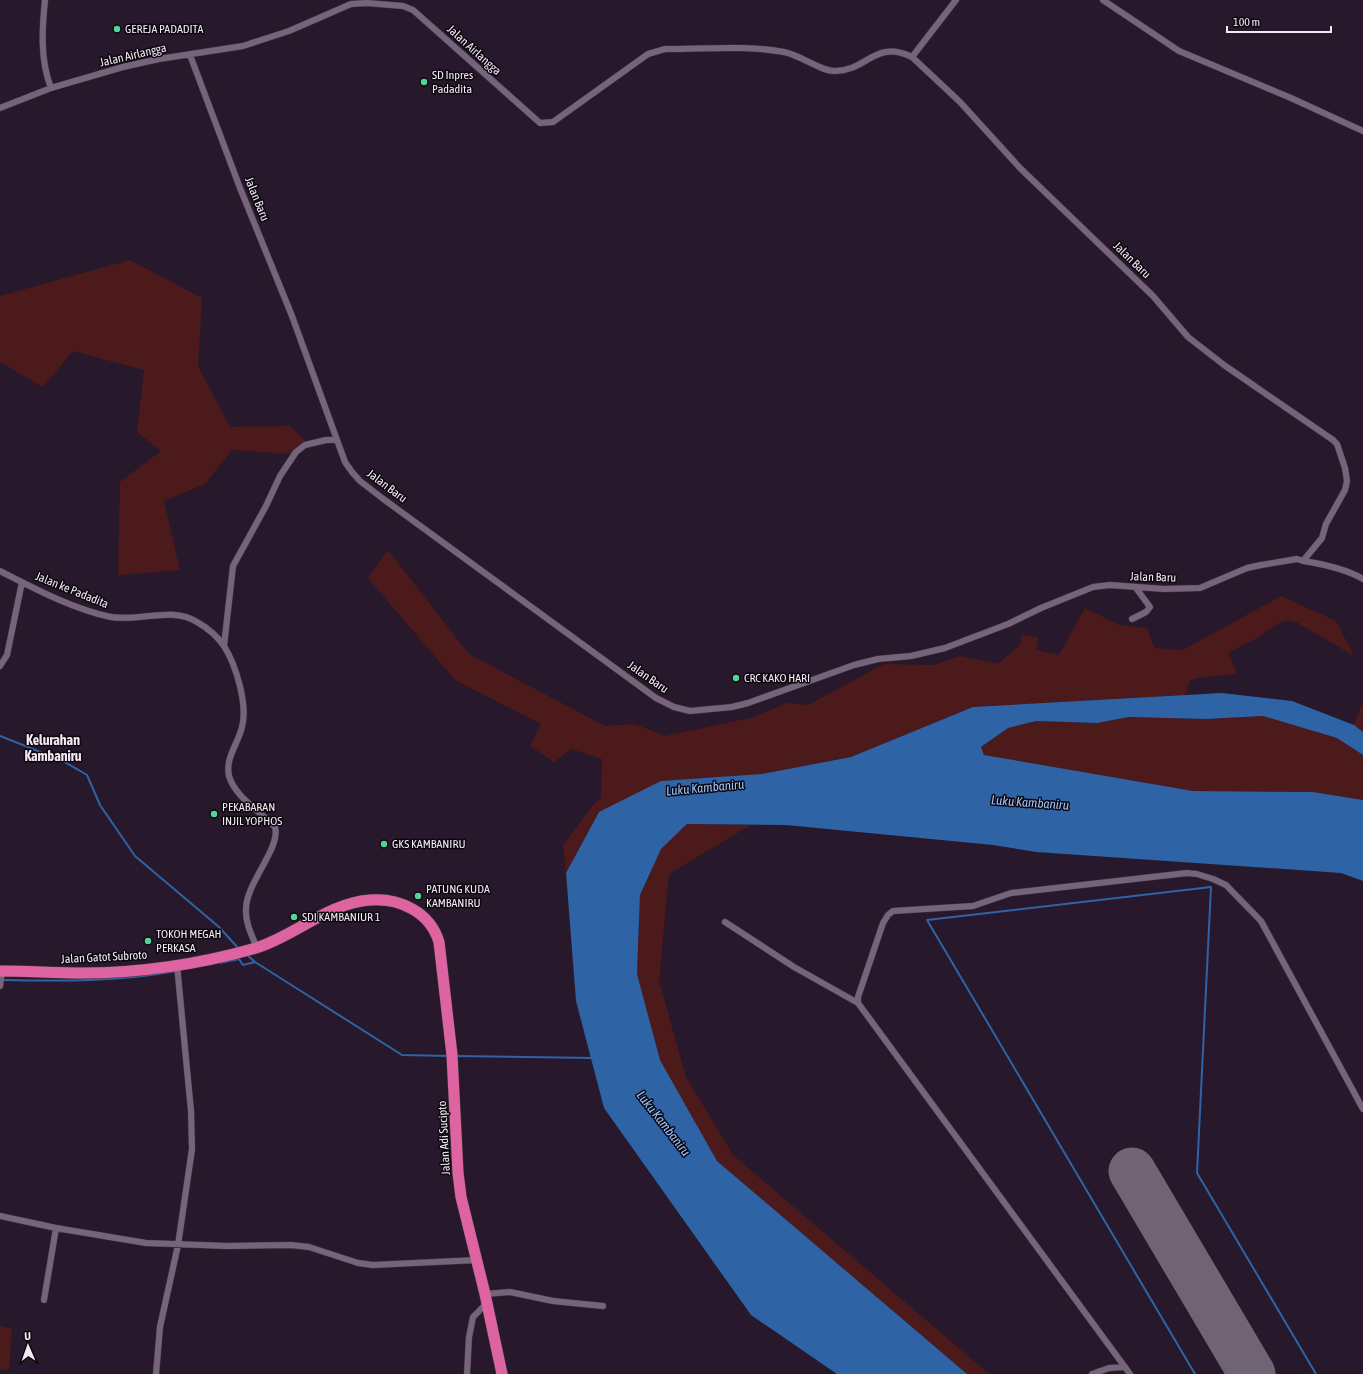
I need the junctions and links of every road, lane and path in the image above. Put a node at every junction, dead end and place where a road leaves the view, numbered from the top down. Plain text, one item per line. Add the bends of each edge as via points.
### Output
1 (44, 0) edge
2 (956, 0) edge
3 (1103, 0) edge
4 (190, 55) junction
5 (912, 57) junction
6 (51, 88) junction
7 (0, 108) edge
8 (1363, 131) edge
9 (337, 440) junction
10 (1303, 561) junction
11 (0, 571) edge
12 (1363, 579) edge
13 (22, 582) junction
14 (1136, 588) junction
15 (1132, 619) dead end
16 (224, 646) junction
17 (0, 666) edge
18 (412, 908) joint
19 (725, 922) dead end
20 (254, 948) junction
21 (177, 969) junction
22 (1, 973) edge
23 (0, 985) edge
24 (858, 1003) junction
25 (1363, 1109) edge
26 (0, 1216) edge
27 (56, 1228) junction
28 (178, 1244) junction
29 (477, 1260) junction
30 (486, 1299) junction
31 (44, 1300) dead end
32 (603, 1306) dead end
33 (1125, 1367) junction
34 (156, 1374) edge
35 (467, 1374) edge
36 (502, 1374) edge
37 (1092, 1374) edge
38 (1130, 1374) edge

1 - 6 street via 44,62
2 - 5 street
3 - 8 street via 1179,51
4 - 5 street, Jalan Airlangga via 243,46 289,31 351,4 403,6 426,20 536,121 545,123 553,122 648,54 665,49 774,50 799,56 836,71 885,51 900,51
4 - 6 street, Jalan Airlangga via 129,65
4 - 9 street, Jalan Baru via 292,316
5 - 10 street, Jalan Baru via 960,102 1020,168 1153,296 1188,337 1337,444 1345,468 1345,490 1326,524 1322,538
6 - 7 street, Jalan Airlangga
9 - 14 street, Jalan Baru via 352,472 382,498 656,698 690,711 732,707 854,665 946,648 1093,587 1110,585
9 - 16 street via 305,445 296,452 280,476 233,566
10 - 12 street via 1345,571
10 - 14 street, Jalan Baru via 1297,559 1261,564 1200,588
11 - 13 street, Jalan ke Padadita
13 - 16 street, Jalan ke Padadita via 94,613 111,617 125,619 177,615 190,618 211,630
13 - 17 street via 7,655
14 - 15 street via 1150,607
16 - 20 street, Jalan ke Padadita via 240,688 244,711 242,727 229,759 230,777 236,790 275,827 277,832 247,895 246,910
18 - 20 highway, Jalan Gatot Subroto via 386,901 355,902 330,912 292,933
18 - 29 highway, Jalan Adi Sucipto via 429,921 439,942 453,1066 458,1173 461,1197
19 - 24 street via 794,967
20 - 21 highway, Jalan Gatot Subroto
21 - 22 highway, Jalan Gatot Subroto via 91,973
21 - 28 street via 192,1134
22 - 23 street
24 - 25 street via 883,923 893,911 973,906 1011,893 1197,874 1213,878 1226,886 1261,921
24 - 33 street
26 - 27 street
27 - 28 street via 146,1243
27 - 31 street
28 - 29 street via 292,1245 373,1265
28 - 34 street via 161,1322
29 - 30 highway, Jalan Adi Sucipto
30 - 32 street via 510,1292 553,1301
30 - 35 street via 473,1318
30 - 36 highway, Jalan Adi Sucipto
33 - 37 street via 1108,1368
33 - 38 street

